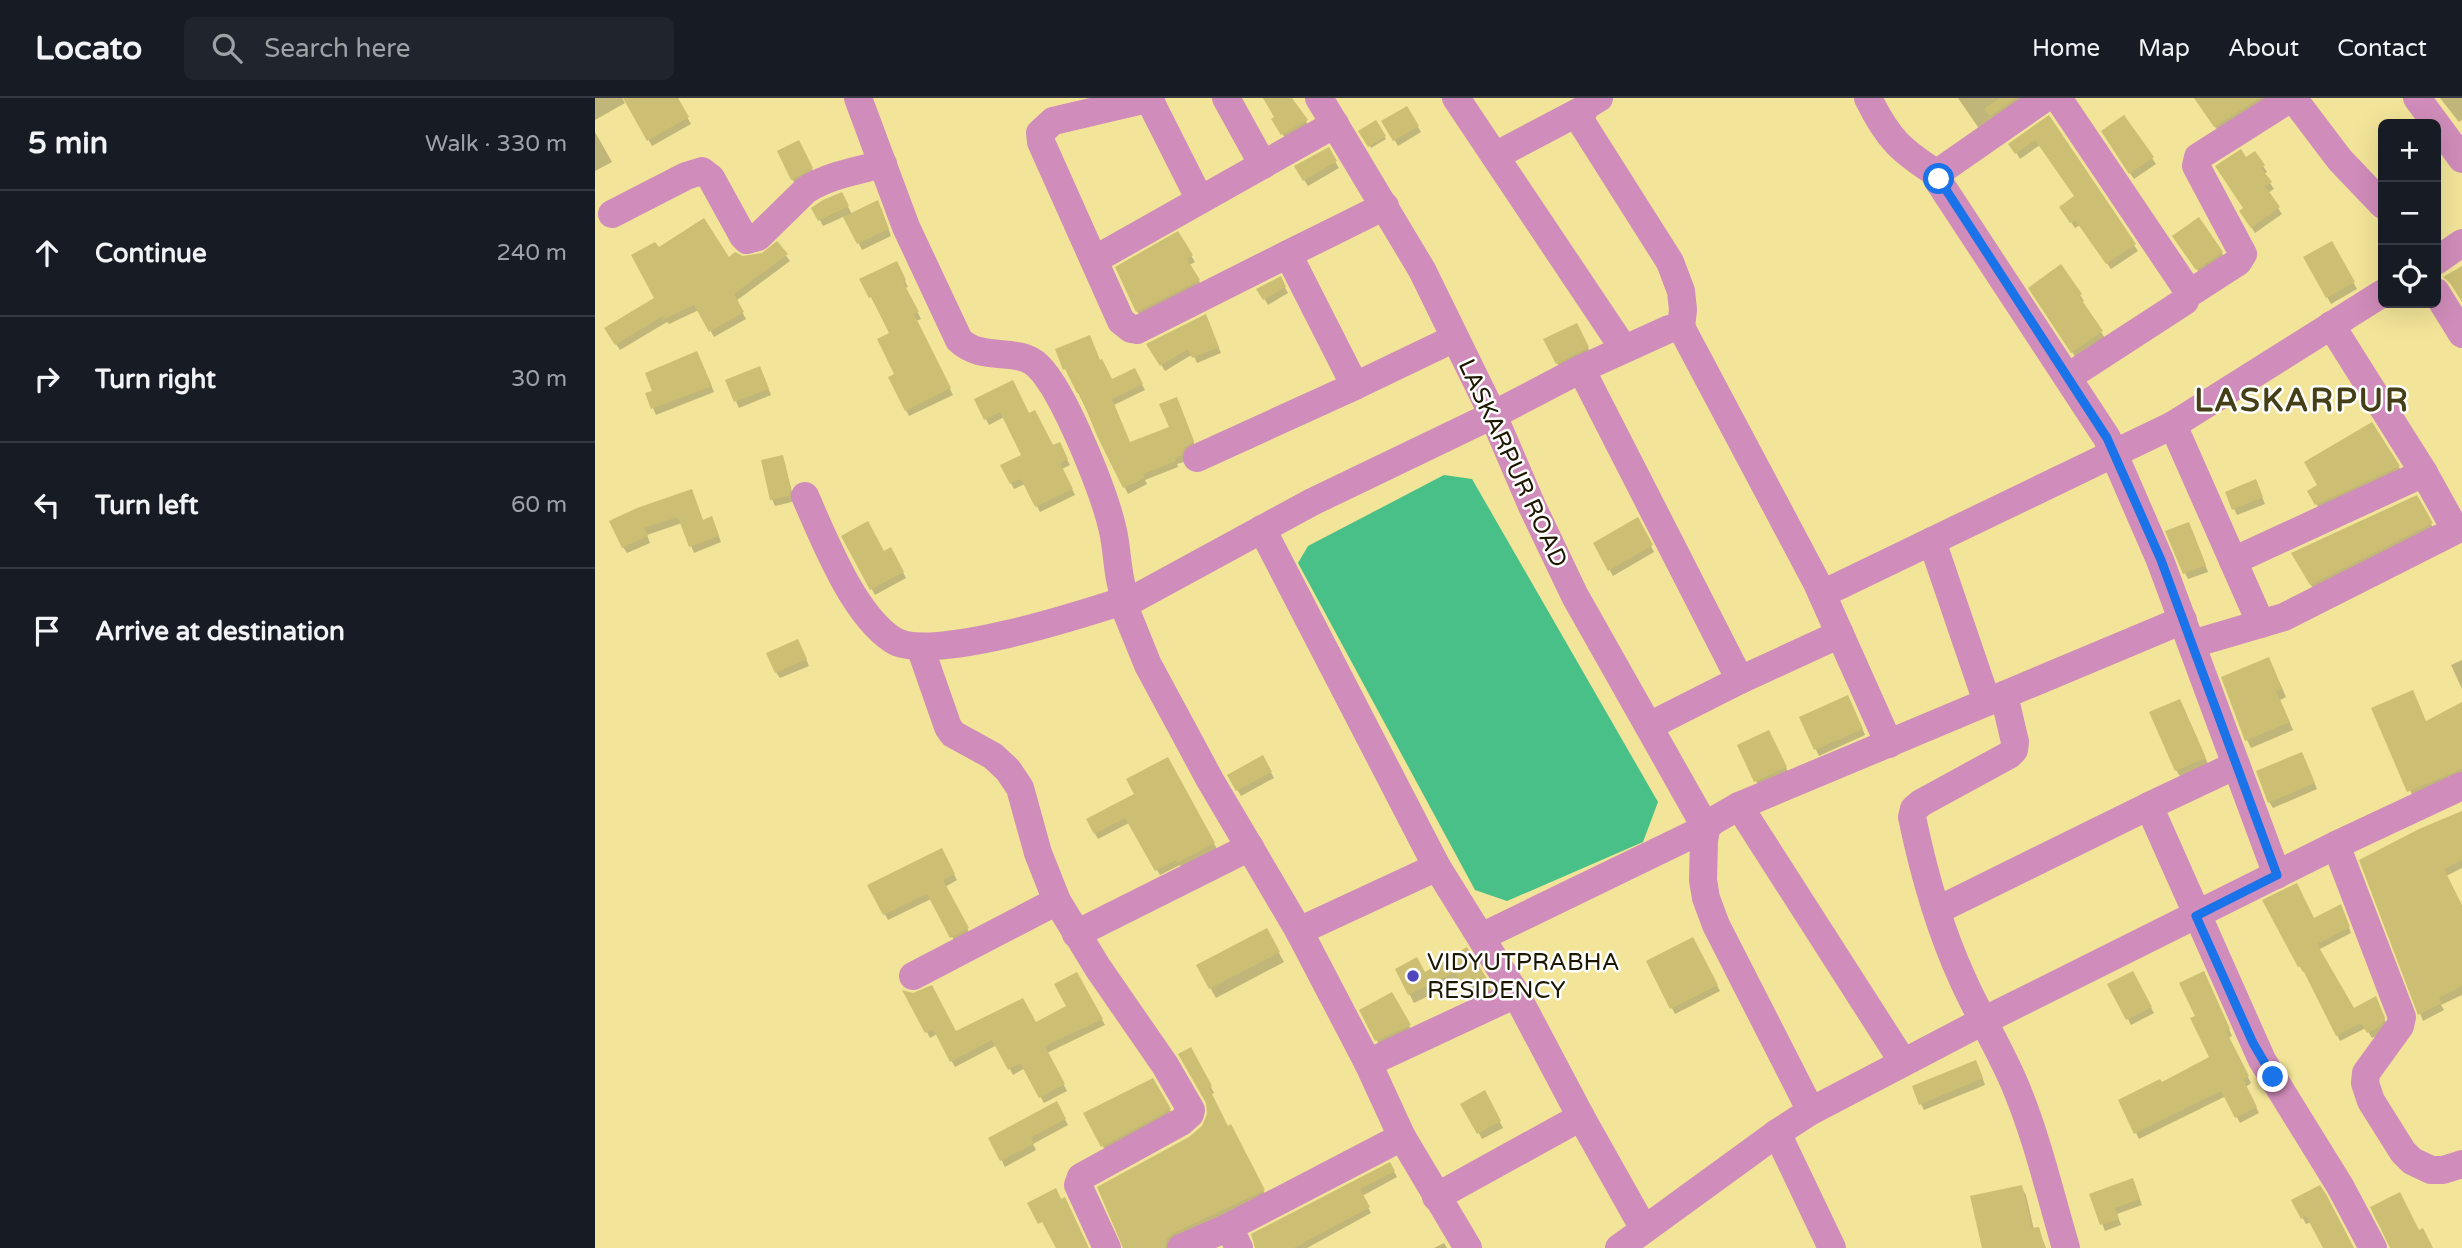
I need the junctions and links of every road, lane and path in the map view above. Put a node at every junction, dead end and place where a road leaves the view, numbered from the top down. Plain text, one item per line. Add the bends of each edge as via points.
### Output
1 (858, 98) edge
2 (1150, 98) edge
3 (1226, 98) edge
4 (1319, 98) edge
5 (1456, 98) edge
6 (1868, 98) edge
7 (2045, 98) edge
8 (2059, 98) edge
9 (2292, 98) edge
10 (2417, 98) edge
11 (1592, 103) edge
12 (1335, 124) junction
13 (1495, 156) junction
14 (2462, 159) edge
15 (883, 164) junction
16 (1263, 165) junction
17 (1939, 175) junction
18 (1200, 200) junction
19 (2378, 200) edge
20 (1385, 206) junction
21 (612, 214) dead end
22 (2462, 243) edge
23 (1288, 254) junction
24 (2441, 256) edge
25 (1094, 260) junction
26 (2187, 295) junction
27 (2378, 296) edge
28 (2441, 300) edge
29 (2331, 325) junction
30 (1681, 327) junction
31 (2462, 334) edge
32 (1455, 338) junction
33 (1624, 349) junction
34 (1581, 369) junction
35 (2068, 377) junction
36 (1355, 386) junction
37 (1493, 415) junction
38 (2173, 425) junction
39 (2114, 453) junction
40 (1197, 458) dead end
41 (2424, 473) junction
42 (805, 496) dead end
43 (2458, 528) edge
44 (1262, 529) junction
45 (1932, 541) junction
46 (2233, 561) junction
47 (1822, 594) junction
48 (1124, 600) junction
49 (2261, 624) junction
50 (2187, 632) junction
51 (1840, 634) junction
52 (920, 647) junction
53 (1740, 680) junction
54 (1996, 699) junction
55 (1649, 726) junction
56 (1889, 744) junction
57 (2236, 765) junction
58 (2462, 786) edge
59 (1739, 806) junction
60 (2149, 806) junction
61 (1706, 828) junction
62 (2336, 845) junction
63 (1250, 847) junction
64 (1437, 867) junction
65 (2277, 875) junction
66 (1057, 901) junction
67 (1938, 911) junction
68 (2196, 916) junction
69 (1299, 931) junction
70 (1076, 934) junction
71 (1481, 937) junction
72 (913, 976) dead end
73 (1516, 994) junction
74 (1983, 1021) junction
75 (1903, 1062) junction
76 (1368, 1063) junction
77 (1811, 1111) junction
78 (1581, 1117) junction
79 (1777, 1133) junction
80 (1402, 1137) junction
81 (2462, 1164) edge
82 (1436, 1197) junction
83 (1644, 1229) junction
84 (1234, 1237) edge
85 (1107, 1248) edge
86 (1181, 1248) edge
87 (1468, 1248) edge
88 (1619, 1248) edge
89 (1832, 1248) edge
90 (2066, 1248) edge
91 (2373, 1248) edge

1 - 15 street
2 - 18 street
2 - 25 street via 1053,121 1040,133
3 - 16 street
4 - 12 street, LASKARPUR ROAD
5 - 13 street
6 - 17 street via 1890,138
7 - 17 street
8 - 26 street via 2187,287
9 - 19 street
9 - 26 street via 2197,157 2196,166 2243,254 2238,262
10 - 14 street
11 - 13 street
11 - 30 street via 1581,115 1582,123 1670,262 1681,291
12 - 16 street
12 - 20 street, LASKARPUR ROAD
13 - 33 street
15 - 21 street via 813,185 753,239 743,236 711,178 702,171
15 - 48 street via 906,227 959,340 975,351 1035,362 1056,389 1108,513
16 - 18 street
17 - 35 street via 1939,182
18 - 25 street
20 - 23 street
20 - 32 street, LASKARPUR ROAD
22 - 24 street
23 - 25 street via 1137,330 1121,321
23 - 36 street
26 - 35 street via 2185,301
27 - 29 street
28 - 31 street
29 - 38 street
29 - 41 street
30 - 33 street
30 - 47 street
32 - 36 street
32 - 37 street, LASKARPUR ROAD
33 - 34 street
34 - 37 street
34 - 53 street
35 - 39 street
36 - 40 street
37 - 44 street
37 - 55 street, LASKARPUR ROAD via 1575,596
38 - 39 street
38 - 46 street
39 - 45 street
39 - 50 street
41 - 43 street
41 - 46 street
42 - 52 street via 866,616 893,641
43 - 49 street via 2284,617
44 - 48 street via 1132,600
44 - 64 street
45 - 47 street
45 - 54 street
46 - 49 street
47 - 51 street
48 - 52 street via 1009,635
48 - 63 street via 1149,665
49 - 50 street
50 - 54 street
50 - 57 street
51 - 53 street
51 - 56 street
52 - 66 street via 948,727 993,756 1020,788
53 - 55 street
54 - 56 street
54 - 67 street via 2015,742 2014,750 1914,809 1915,830
55 - 61 street, LASKARPUR ROAD
56 - 59 street
57 - 60 street
57 - 65 street
58 - 62 street
59 - 61 street
59 - 75 street
60 - 67 street
60 - 68 street
61 - 71 street
61 - 77 street via 1703,880 1713,916
62 - 65 street
62 - 81 street via 2402,1017 2366,1073 2367,1091 2412,1161 2431,1170
63 - 69 street
63 - 70 street
64 - 69 street
64 - 71 street
65 - 68 street
66 - 70 street
66 - 72 street
67 - 74 street
68 - 74 street
68 - 91 street via 2262,1060
69 - 76 street
70 - 85 street via 1191,1110 1181,1122 1081,1177 1078,1185
71 - 73 street
73 - 76 street
73 - 78 street
74 - 75 street
74 - 90 street via 2021,1100
75 - 77 street
76 - 80 street
77 - 79 street
78 - 82 street
78 - 83 street
79 - 83 street
79 - 89 street
80 - 82 street
80 - 84 street
82 - 87 street
83 - 88 street
84 - 86 street

